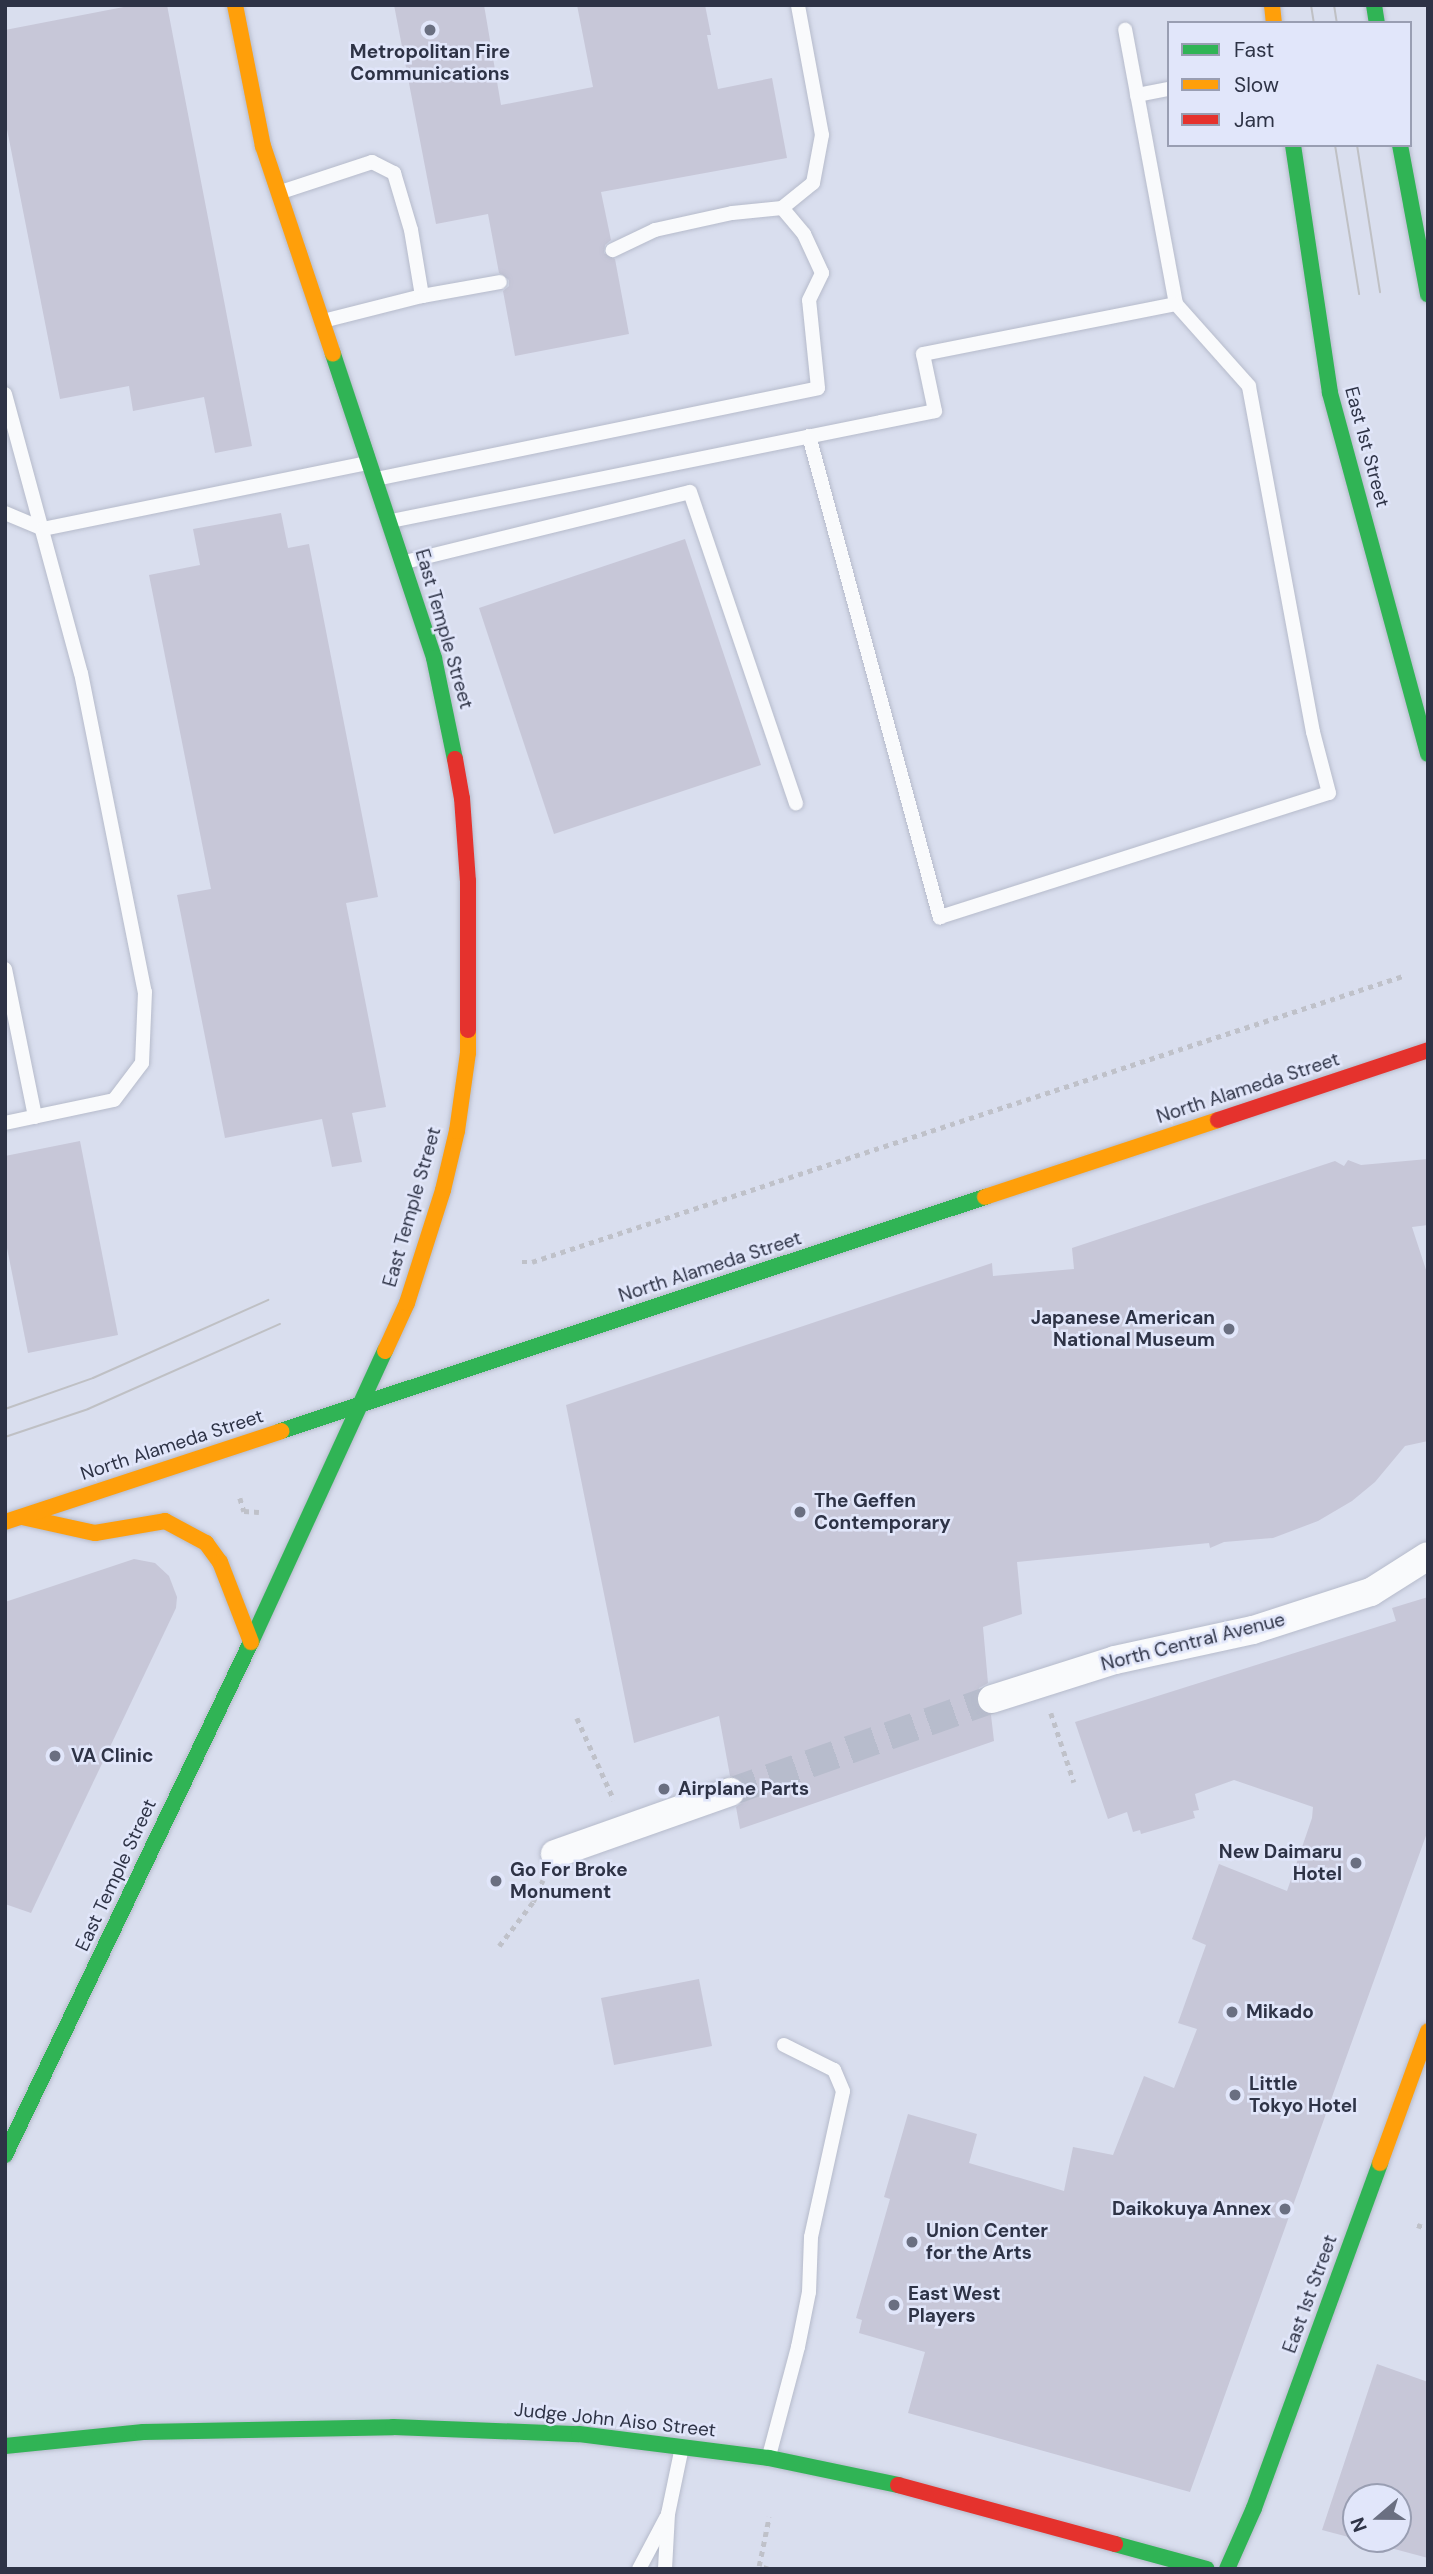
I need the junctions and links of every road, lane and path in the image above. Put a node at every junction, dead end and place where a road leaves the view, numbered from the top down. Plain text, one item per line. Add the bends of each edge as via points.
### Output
1 (235, 5) edge
2 (799, 5) edge
3 (1125, 30) dead end
4 (1167, 89) edge
5 (1137, 95) junction
6 (1293, 147) edge
7 (1400, 147) edge
8 (278, 193) junction
9 (782, 208) junction
10 (613, 250) dead end
11 (500, 282) dead end
12 (1428, 294) edge
13 (422, 296) junction
14 (1176, 304) junction
15 (321, 321) junction
16 (5, 394) edge
17 (810, 436) junction
18 (369, 463) junction
19 (375, 480) junction
20 (5, 513) edge
21 (390, 521) junction
22 (43, 529) junction
23 (403, 563) junction
24 (1428, 754) edge
25 (796, 803) dead end
26 (5, 969) edge
27 (1403, 976) dead end
28 (1428, 1050) edge
29 (35, 1117) junction
30 (5, 1123) edge
31 (522, 1262) dead end
32 (360, 1406) junction
33 (240, 1498) dead end
34 (258, 1512) dead end
35 (12, 1519) edge
36 (1428, 1556) edge
37 (251, 1642) junction
38 (1041, 1682) junction
39 (992, 1699) tunnel mouth
40 (577, 1718) dead end
41 (1074, 1782) dead end
42 (730, 1792) tunnel mouth
43 (627, 1829) junction
44 (555, 1854) joint
45 (499, 1946) dead end
46 (1428, 2031) edge
47 (784, 2045) dead end
48 (5, 2155) edge
49 (1417, 2225) dead end
50 (1426, 2228) dead end
51 (682, 2445) junction
52 (5, 2446) edge
53 (769, 2458) junction
54 (668, 2514) junction
55 (769, 2517) dead end
56 (639, 2569) edge
57 (665, 2569) edge
58 (768, 2569) edge
59 (1207, 2569) edge
60 (1227, 2569) edge

1 - 8 main road, East Temple Street via 263,146
2 - 9 lane via 822,135 813,183
3 - 5 lane
4 - 5 lane
5 - 14 lane
6 - 24 main road, East 1st Street via 1330,393
7 - 12 main road
8 - 13 lane via 372,162 394,173 411,230
8 - 15 main road, East Temple Street
9 - 10 lane via 655,230
9 - 19 lane via 804,234 822,273 809,300 818,388
11 - 13 lane
13 - 15 lane
14 - 17 lane via 923,354 935,411
14 - 17 lane via 1249,386 1313,732 1329,793 940,918
15 - 18 main road, East Temple Street
16 - 22 lane
17 - 21 lane
18 - 19 main road, East Temple Street
18 - 22 lane
19 - 21 main road, East Temple Street
20 - 22 lane
21 - 23 main road, East Temple Street
22 - 29 lane via 81,673 145,992 142,1063 114,1100
23 - 25 lane via 690,492
23 - 32 main road, East Temple Street via 434,658 462,798 470,936 467,1053 457,1131 443,1190 407,1303
26 - 29 lane
27 - 31 path
28 - 32 main road, North Alameda Street
29 - 30 lane
32 - 35 main road, North Alameda Street
32 - 37 main road, East Temple Street
33 - 34 path via 244,1511
35 - 37 main road via 95,1533 165,1521 206,1543 220,1562
36 - 38 street, North Central Avenue via 1371,1592 1253,1630 1115,1660
37 - 48 main road, East Temple Street via 22,2107
38 - 39 street, North Central Avenue
38 - 41 path
40 - 43 path
42 - 43 street
43 - 44 street
44 - 45 path via 533,1902
46 - 60 main road, East 1st Street via 1254,2508
47 - 53 lane via 834,2070 844,2091 811,2237 809,2292 798,2347
49 - 50 path
51 - 52 main road, Judge John Aiso Street via 579,2434 393,2427 143,2432
51 - 53 main road, Judge John Aiso Street
51 - 54 lane
53 - 59 main road, Judge John Aiso Street via 888,2482
54 - 56 lane
54 - 57 lane
55 - 58 path via 759,2566

